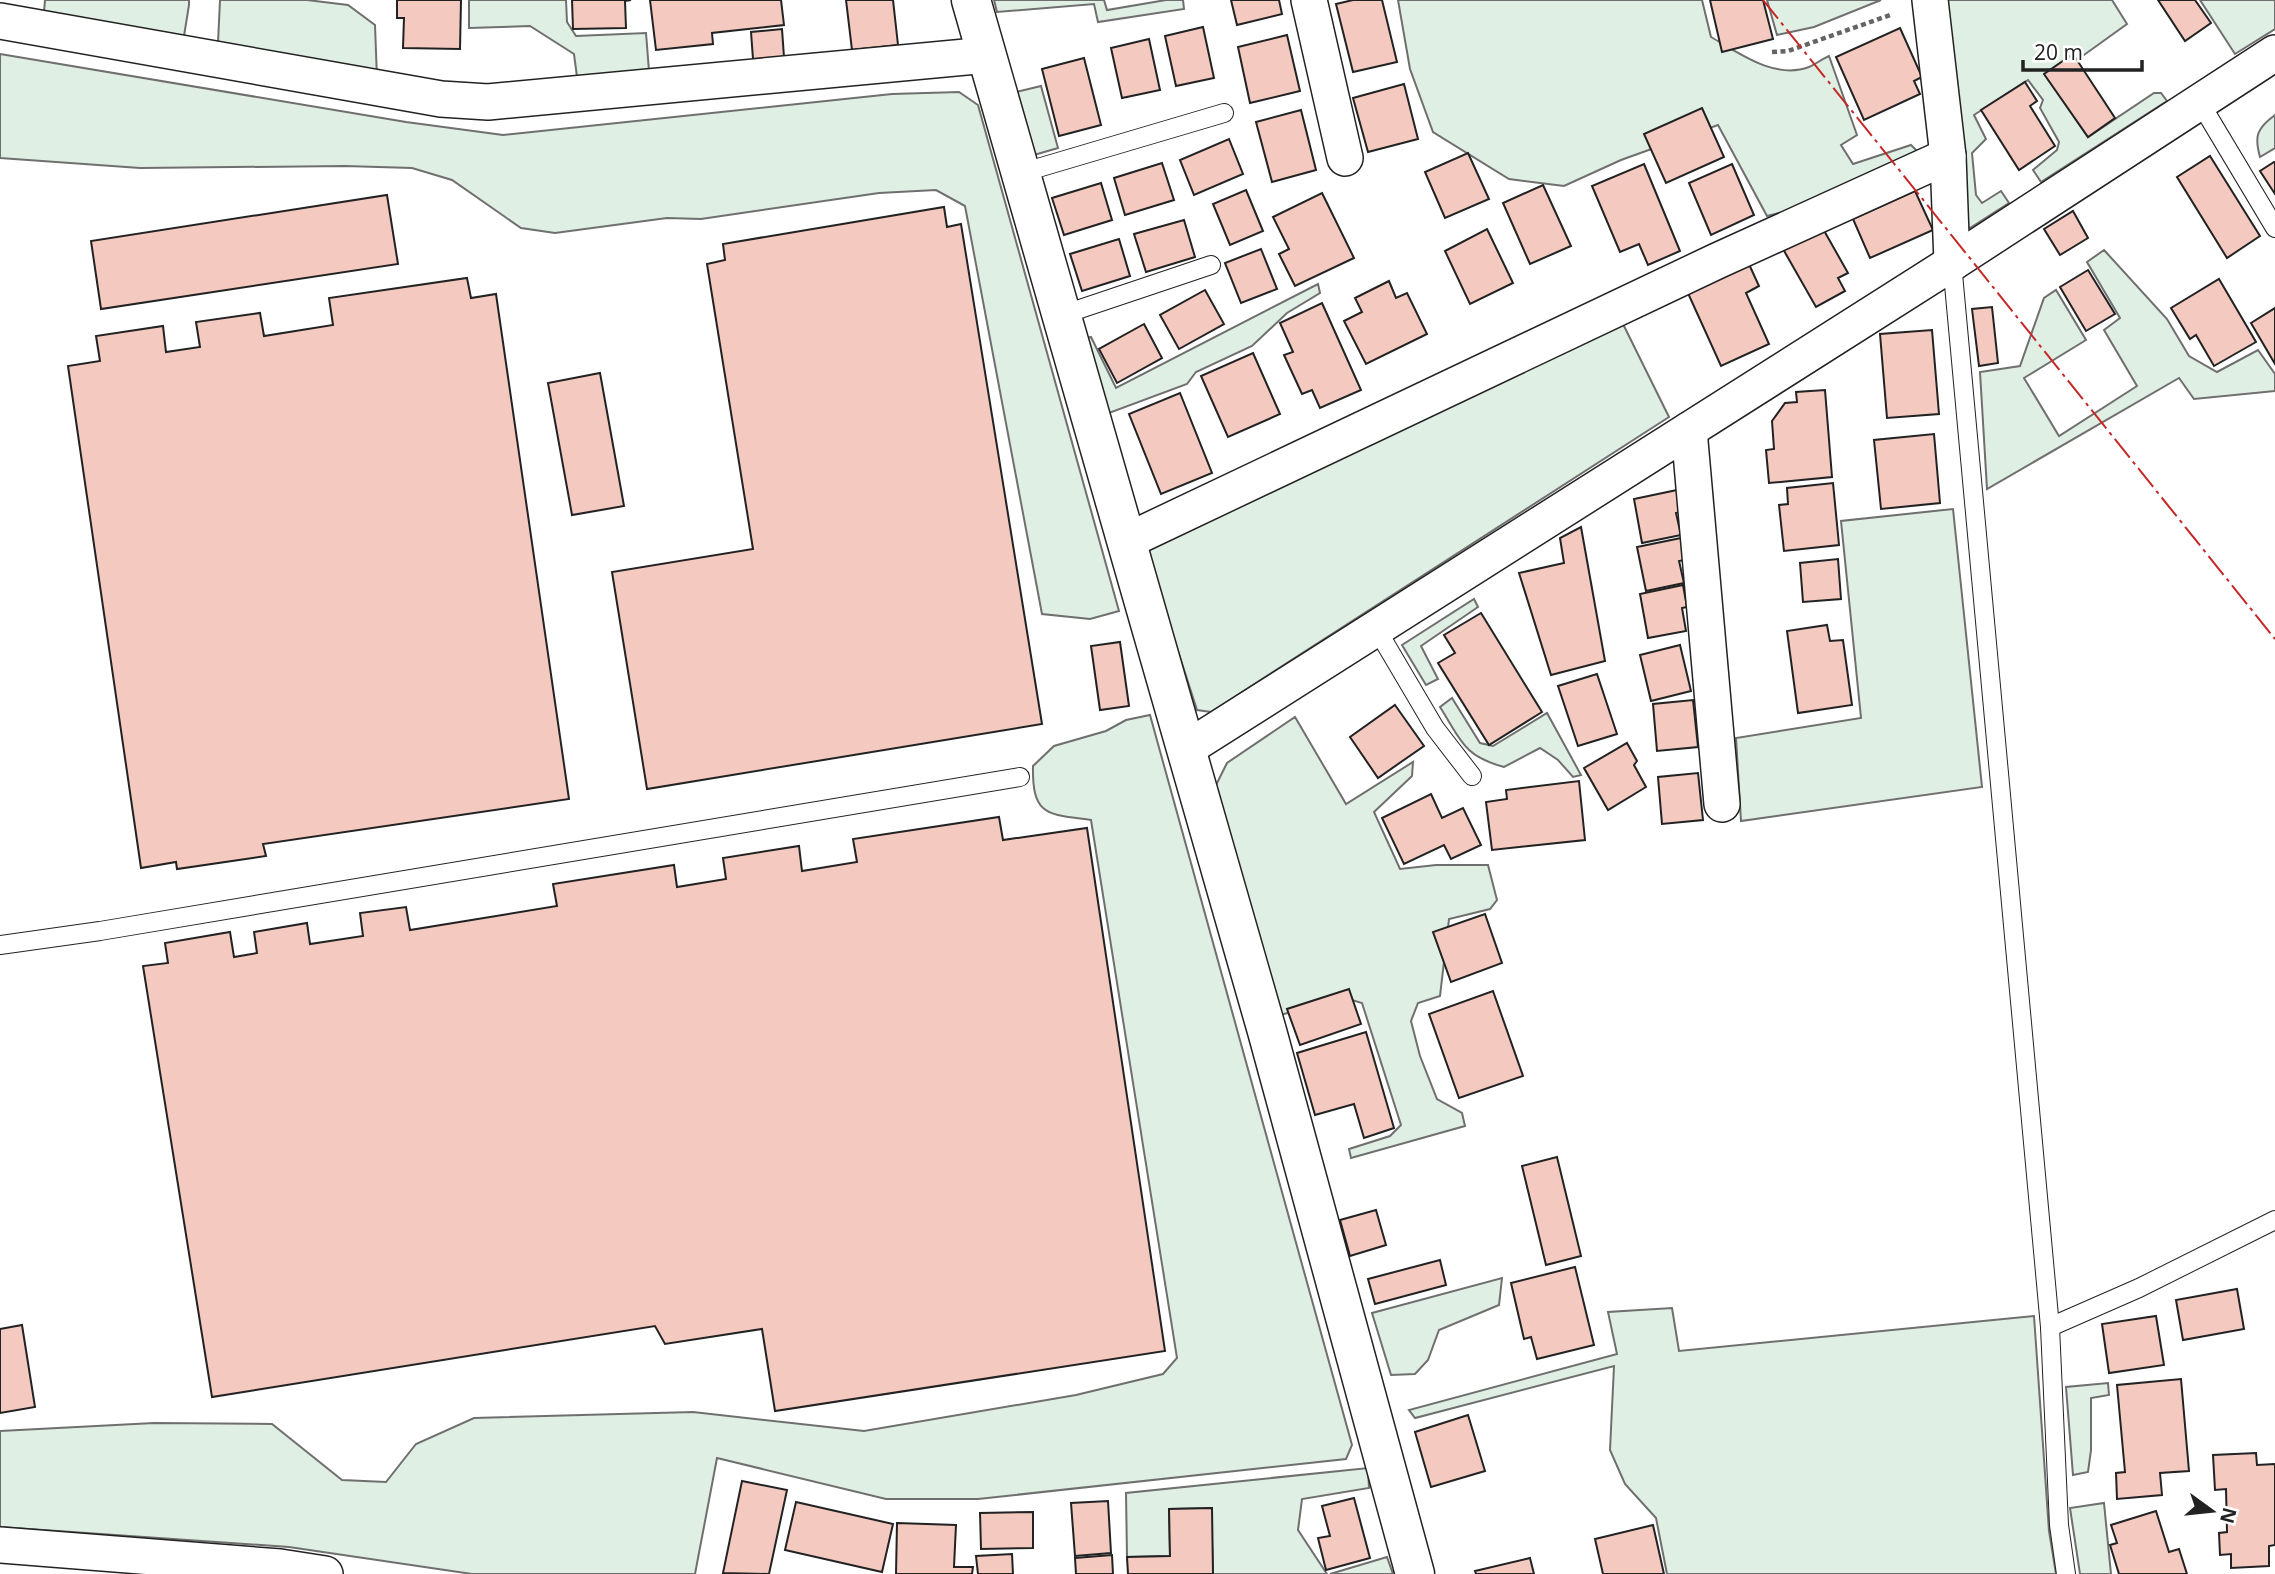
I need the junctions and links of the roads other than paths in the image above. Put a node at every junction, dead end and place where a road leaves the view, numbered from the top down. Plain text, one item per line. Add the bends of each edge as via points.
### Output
1 (971, 0) edge
2 (1308, 0) edge
3 (1930, 0) edge
4 (0, 20) edge
5 (2275, 53) edge
6 (987, 55) junction
7 (2199, 101) junction
8 (1224, 113) dead end
9 (1948, 156) junction
10 (1345, 158) dead end
11 (1021, 173) junction
12 (2275, 228) edge
13 (1952, 263) junction
14 (1211, 265) dead end
15 (1062, 315) junction
16 (1689, 430) junction
17 (1127, 541) junction
18 (1376, 628) junction
19 (1186, 749) junction
20 (1472, 776) dead end
21 (1020, 777) dead end
22 (1723, 804) dead end
23 (0, 945) edge
24 (2275, 1220) edge
25 (2050, 1327) junction
26 (0, 1545) edge
27 (325, 1574) edge
28 (1415, 1574) edge
29 (2066, 1574) edge

1 - 6 street
2 - 10 street
3 - 9 street
4 - 6 street via 441,99 488,102
5 - 7 street
6 - 11 street
7 - 12 lane
7 - 13 street
8 - 11 lane
9 - 13 street
9 - 17 street
11 - 15 street
13 - 16 street
13 - 25 lane
14 - 15 lane
15 - 17 street
16 - 18 street
16 - 22 street
17 - 19 street
18 - 19 street
18 - 20 lane via 1435,728
19 - 28 street
21 - 23 lane
24 - 25 lane
25 - 29 lane via 2059,1525
26 - 27 street

